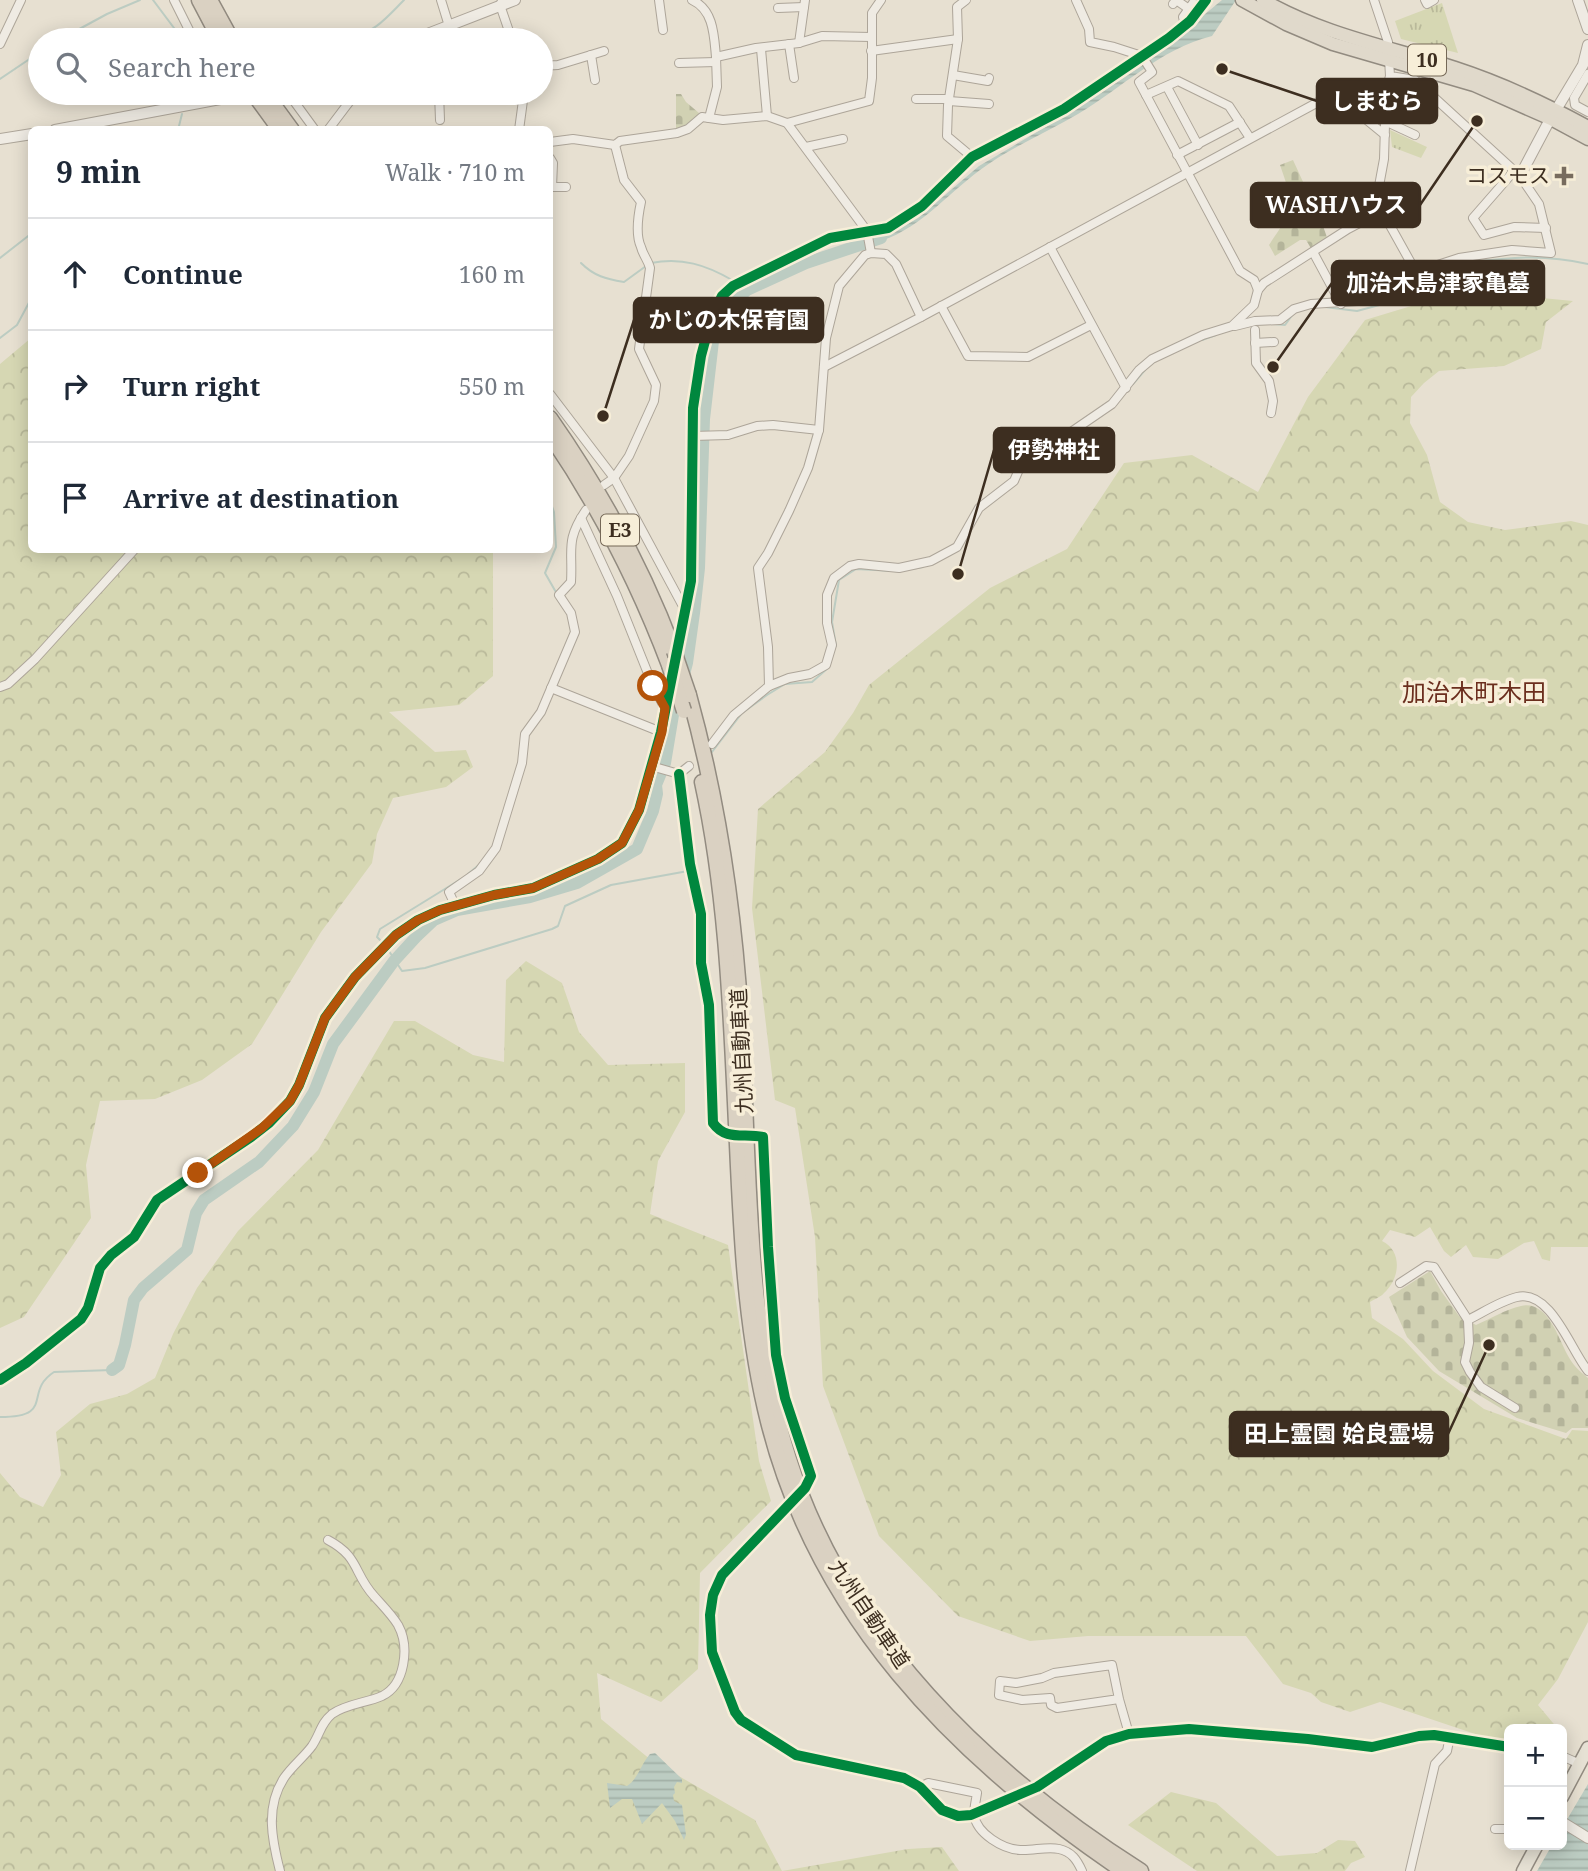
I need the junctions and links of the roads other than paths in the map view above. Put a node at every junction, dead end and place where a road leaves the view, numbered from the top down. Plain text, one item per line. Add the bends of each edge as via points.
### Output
1 (22, 0) edge
2 (174, 0) edge
3 (199, 0) edge
4 (210, 0) edge
5 (441, 0) edge
6 (515, 0) edge
7 (659, 0) edge
8 (692, 0) edge
9 (881, 0) edge
10 (966, 0) edge
11 (1076, 0) edge
12 (1206, 0) edge
13 (1264, 0) edge
14 (1425, 0) edge
15 (1434, 0) edge
16 (1578, 0) edge
17 (1243, 1) edge
18 (1175, 2) edge
19 (1377, 2) edge
20 (501, 3) edge
21 (804, 4) edge
22 (778, 8) dead end
23 (1185, 25) junction
24 (449, 26) junction
25 (188, 28) edge
26 (214, 28) edge
27 (225, 28) edge
28 (444, 28) edge
29 (508, 28) edge
30 (1588, 29) edge
31 (663, 30) dead end
32 (871, 37) junction
33 (957, 39) junction
34 (799, 43) junction
35 (0, 44) edge
36 (789, 44) junction
37 (1588, 45) edge
38 (761, 49) junction
39 (604, 51) dead end
40 (871, 51) junction
41 (591, 55) junction
42 (1389, 55) junction
43 (1142, 56) junction
44 (716, 60) junction
45 (679, 64) dead end
46 (553, 65) edge
47 (1588, 74) edge
48 (953, 75) junction
49 (1390, 76) junction
50 (794, 78) dead end
51 (989, 78) dead end
52 (595, 80) dead end
53 (1167, 87) junction
54 (1146, 95) junction
55 (916, 99) dead end
56 (949, 102) junction
57 (930, 104) dead end
58 (989, 104) dead end
59 (189, 105) edge
60 (262, 105) edge
61 (274, 105) edge
62 (297, 105) edge
63 (348, 105) edge
64 (439, 105) edge
65 (522, 105) edge
66 (1588, 112) edge
67 (1553, 115) junction
68 (767, 116) junction
69 (709, 118) junction
70 (440, 120) dead end
71 (1240, 122) junction
72 (1387, 122) junction
73 (787, 123) junction
74 (78, 126) edge
75 (277, 126) edge
76 (289, 126) edge
77 (312, 126) edge
78 (331, 126) edge
79 (520, 126) edge
80 (1588, 127) edge
81 (28, 135) edge
82 (1385, 135) junction
83 (1415, 135) dead end
84 (1251, 138) junction
85 (0, 139) edge
86 (842, 139) dead end
87 (1588, 139) edge
88 (553, 141) edge
89 (615, 145) junction
90 (1198, 145) junction
91 (806, 147) junction
92 (1177, 155) junction
93 (972, 157) junction
94 (1187, 174) junction
95 (1517, 174) junction
96 (553, 187) edge
97 (566, 187) dead end
98 (1382, 211) junction
99 (1546, 228) junction
100 (867, 233) junction
101 (1050, 247) junction
102 (871, 250) junction
103 (1313, 252) junction
104 (1416, 272) junction
105 (1258, 290) junction
106 (1341, 304) junction
107 (941, 306) junction
108 (921, 317) junction
109 (1255, 324) junction
110 (1091, 325) junction
111 (1232, 326) junction
112 (1274, 342) dead end
113 (1255, 343) junction
114 (824, 367) junction
115 (1126, 388) junction
116 (553, 398) edge
117 (1272, 414) dead end
118 (553, 422) edge
119 (819, 430) junction
120 (695, 436) junction
121 (553, 440) edge
122 (614, 478) junction
123 (604, 485) dead end
124 (131, 553) edge
125 (685, 610) junction
126 (768, 686) junction
127 (0, 687) edge
128 (551, 688) junction
129 (665, 708) junction
130 (662, 732) junction
131 (712, 744) dead end
132 (653, 766) junction
133 (689, 766) dead end
134 (674, 772) junction
135 (456, 907) junction
136 (755, 1135) dead end
137 (730, 1137) dead end
138 (1400, 1283) dead end
139 (1468, 1320) junction
140 (1588, 1371) edge
141 (0, 1380) edge
142 (1515, 1408) dead end
143 (805, 1488) dead end
144 (787, 1507) dead end
145 (328, 1540) dead end
146 (1119, 1699) junction
147 (1129, 1734) junction
148 (1450, 1736) junction
149 (1504, 1746) edge
150 (1588, 1748) edge
151 (1567, 1758) edge
152 (1580, 1764) junction
153 (920, 1787) junction
154 (1037, 1787) dead end
155 (1567, 1788) edge
156 (1014, 1798) dead end
157 (974, 1814) junction
158 (1567, 1825) edge
159 (1495, 1829) dead end
160 (1504, 1829) edge
161 (1588, 1838) edge
162 (1534, 1850) edge
163 (280, 1871) edge
164 (1082, 1871) edge
165 (1123, 1871) edge
166 (1142, 1871) edge
167 (1410, 1871) edge
168 (1523, 1871) edge

1 - 35 street
2 - 25 street
3 - 26 highway
4 - 27 highway
5 - 24 street
6 - 20 street
7 - 31 street
8 - 44 street via 704,9 714,28
9 - 32 street via 872,13
10 - 33 street via 957,7
11 - 43 street via 1090,42
12 - 23 street
13 - 42 highway, 10
14 - 15 street via 1427,4
16 - 30 street
17 - 42 highway, 10 via 1333,44
18 - 23 street via 1191,6 1183,17
19 - 42 street
20 - 24 street
20 - 29 street
21 - 22 street
21 - 34 street
23 - 43 street
24 - 28 street
32 - 34 street via 822,36
32 - 40 street
33 - 40 street
33 - 48 street
34 - 36 street
36 - 38 street
36 - 50 street
37 - 67 street via 1583,65
38 - 44 street
38 - 68 street
39 - 41 street
40 - 73 street via 869,102
41 - 46 street
41 - 52 street
42 - 49 street
42 - 67 highway, 10
43 - 54 street via 1152,72 1139,82
43 - 93 street via 1064,108
44 - 45 street
44 - 69 street via 717,87
47 - 66 street via 1574,98 1575,105
48 - 51 street
48 - 56 street
49 - 72 street
49 - 95 street via 1415,80
53 - 54 street
53 - 71 street via 1178,81 1229,106
53 - 90 street
54 - 92 street
55 - 56 street
56 - 57 street
56 - 58 street
56 - 93 street via 947,136
59 - 74 street
60 - 75 highway
61 - 76 highway
62 - 77 street
63 - 78 street
64 - 70 street
65 - 79 street
67 - 80 highway, 10
67 - 87 highway, 10
67 - 95 street
68 - 69 street
68 - 73 street
69 - 89 street via 702,117 677,133
71 - 84 street
71 - 90 street
72 - 82 street
72 - 83 street
73 - 91 street
81 - 85 street
82 - 84 street via 1340,99 1322,100
82 - 98 street via 1379,186
84 - 94 street
86 - 91 street
88 - 89 street
89 - 122 street via 624,180 641,202 637,222 640,247 650,268 639,349 656,386 654,401 629,456
90 - 92 street
91 - 100 street
92 - 94 street
93 - 100 street via 922,206 888,228
94 - 101 street
94 - 105 street via 1240,271 1254,280
95 - 99 street via 1539,204
95 - 99 street via 1473,218 1484,235 1514,226
96 - 97 street
98 - 103 street
98 - 104 street
99 - 104 street via 1550,253 1512,250 1459,258
100 - 102 street
100 - 120 street via 838,236 808,247 739,282 722,296 701,356
101 - 107 street
101 - 110 street
102 - 108 street via 886,254 896,264
102 - 114 street via 839,286
103 - 105 street
103 - 106 street
104 - 106 street via 1373,300
105 - 111 street via 1254,305
106 - 109 street via 1311,304 1280,320
107 - 108 street
107 - 110 street via 968,356 1028,357
108 - 114 street
109 - 111 street
109 - 113 street
110 - 115 street
111 - 115 street via 1152,359
112 - 113 street
113 - 117 street via 1256,363 1269,381
114 - 119 street
115 - 126 street via 1112,404 1020,467 1014,481 979,508 957,547 931,561 899,568 850,566 834,578 827,595 832,645 826,665
116 - 122 street
118 - 166 highway, 九州自動車道 / E3, bridge via 611,513 641,571 689,695 713,791 732,915 764,1352 781,1432 808,1512 868,1620 937,1705 1014,1776
119 - 120 street via 773,425 728,435
119 - 126 street via 789,511 758,568
120 - 125 street via 691,582
121 - 165 highway, 九州自動車道 / E3, bridge via 632,575 669,665 704,794 722,916 750,1320 765,1408 790,1492 817,1555 846,1605 910,1690 1007,1783
122 - 123 street
122 - 125 street
124 - 127 street via 30,665
125 - 129 street
126 - 131 street via 734,715
128 - 129 street via 575,632 571,613 558,595 572,582 569,555 584,514
128 - 130 street
128 - 135 street via 525,734 522,763 496,848 479,871 449,892
129 - 130 street
130 - 132 street
132 - 134 street
132 - 135 street via 622,843 533,888
133 - 134 street
134 - 137 street via 701,914 713,1124
135 - 141 street via 418,920 387,943 325,1018 290,1101 251,1137 157,1200 141,1228 100,1268 82,1319
136 - 143 street via 763,1137 776,1355 796,1435 811,1471
138 - 139 street via 1426,1266 1434,1267
139 - 140 street via 1517,1297 1535,1299 1559,1323
139 - 142 street via 1465,1362 1470,1372 1481,1387
144 - 153 street via 722,1575 713,1595 712,1652 735,1712 796,1755 904,1778
145 - 163 street via 351,1556 368,1589 398,1625 403,1637 402,1666 393,1689 325,1720 312,1747 285,1776 277,1790 271,1825
146 - 146 street via 1112,1665 1016,1683 1000,1681 999,1695 1005,1698 1050,1698 1057,1707
146 - 147 street
147 - 148 street via 1189,1729 1372,1747 1419,1736
147 - 154 street via 1106,1741
148 - 149 street
148 - 167 street via 1447,1751 1435,1764
150 - 152 main road
151 - 152 street
152 - 155 main road
153 - 157 street via 949,1813
153 - 157 street via 928,1783 977,1793
156 - 157 street
157 - 164 street via 979,1828 1003,1846 1067,1851
158 - 161 street
159 - 160 street
162 - 168 main road

